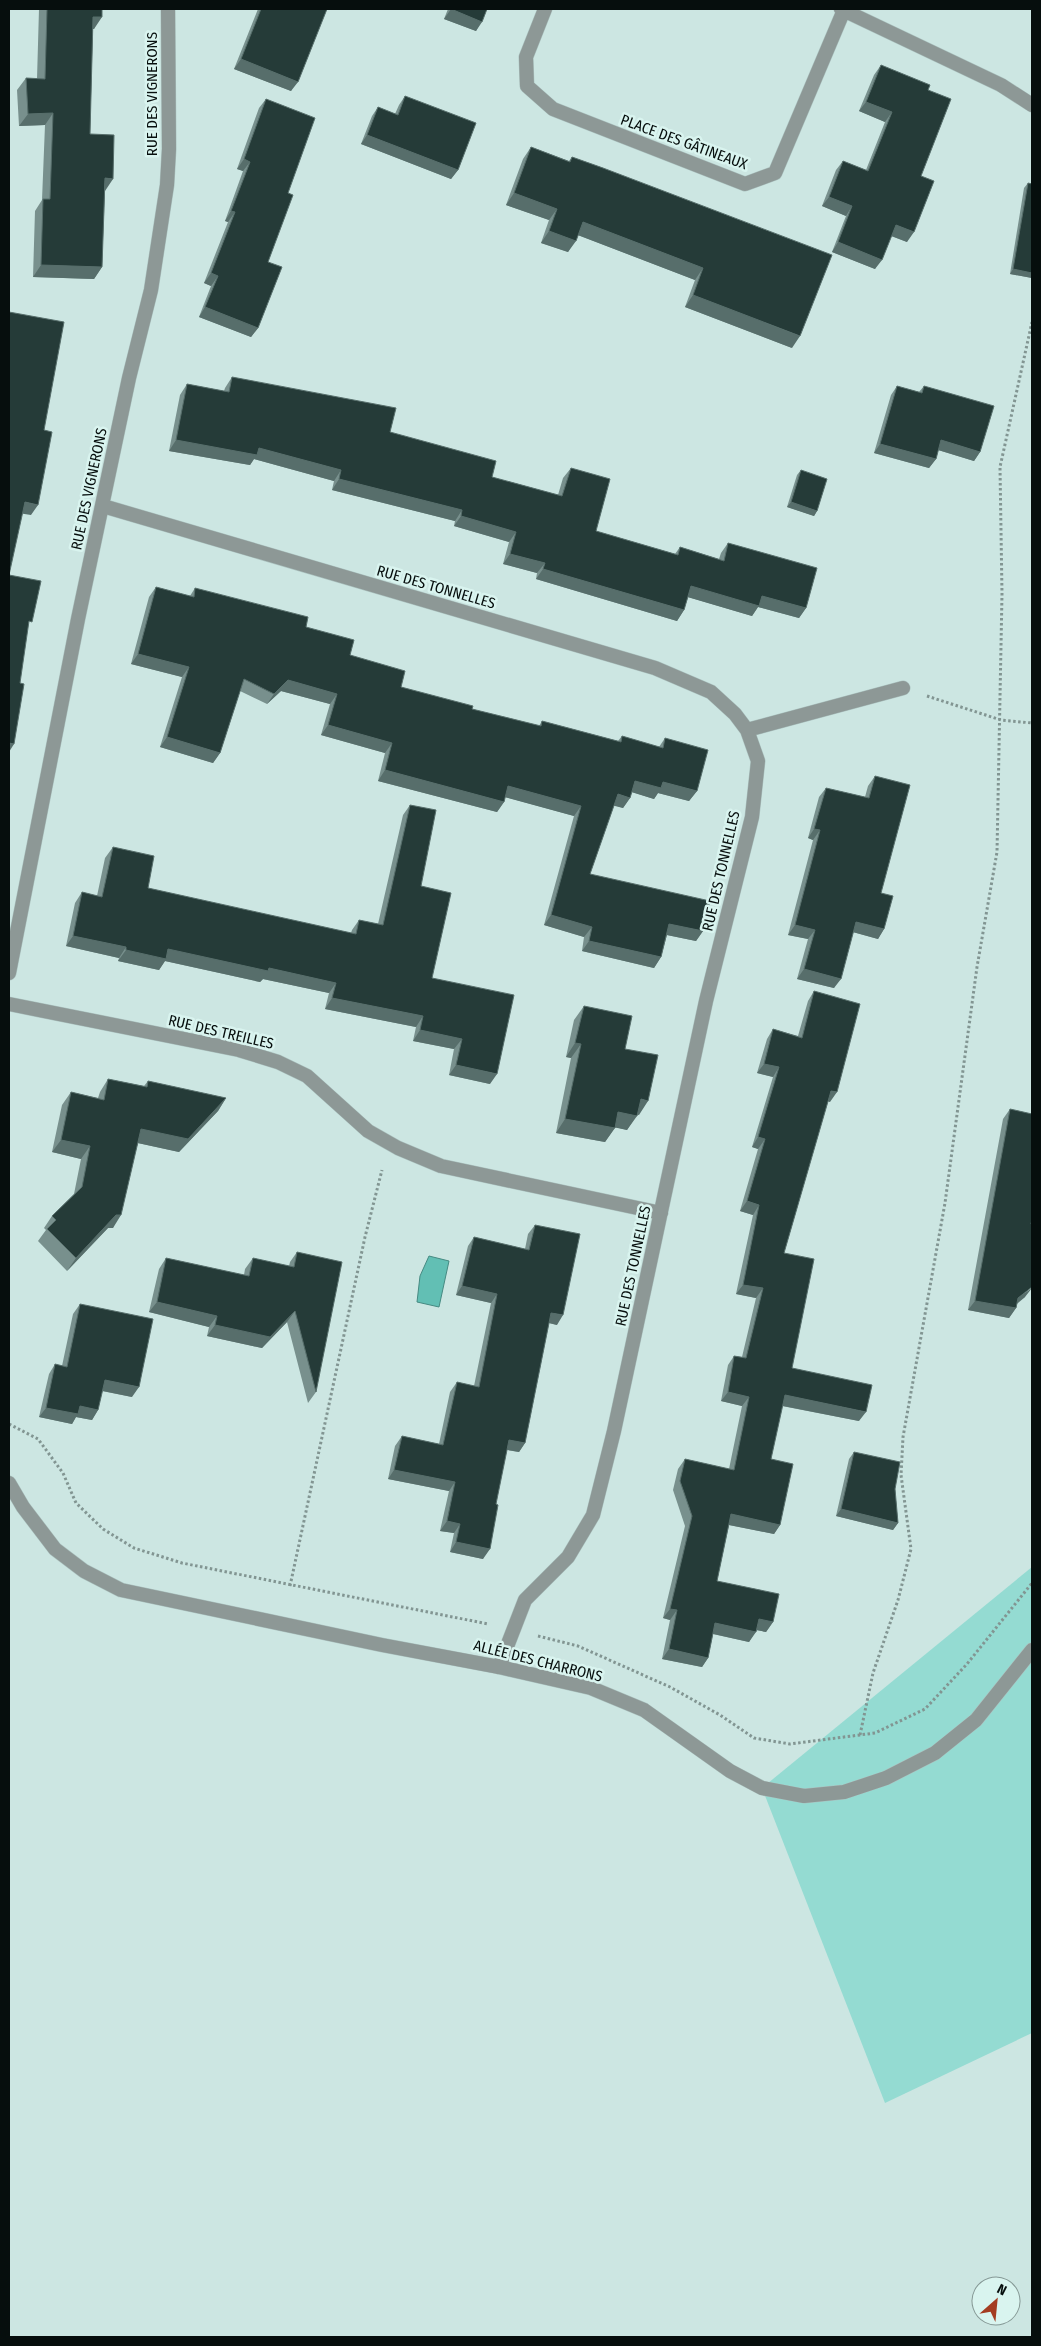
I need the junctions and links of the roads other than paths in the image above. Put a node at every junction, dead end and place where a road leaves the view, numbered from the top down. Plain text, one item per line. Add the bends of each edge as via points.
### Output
1 (168, 9) edge
2 (545, 9) edge
3 (842, 9) edge
4 (1032, 105) edge
5 (103, 506) junction
6 (903, 688) road end
7 (747, 730) junction
8 (9, 973) edge
9 (9, 1004) edge
10 (661, 1213) junction
11 (9, 1483) edge
12 (1032, 1650) edge
13 (499, 1667) junction

1 - 5 street, RUE DES VIGNERONS via 167,185 151,290
2 - 3 street, PLACE DES GÂTINEAUX via 526,57 527,86 553,109 745,184 775,173
3 - 4 street via 1001,85
5 - 7 street, RUE DES TONNELLES via 656,668 711,692
5 - 8 street, RUE DES VIGNERONS
6 - 7 street
7 - 10 street, RUE DES TONNELLES via 758,761 752,818 706,1001
9 - 10 street, RUE DES TREILLES via 239,1050 278,1062 308,1076 368,1131 441,1166
10 - 13 street, RUE DES TONNELLES via 614,1431 592,1514 568,1557 525,1600
11 - 13 street, ALLÉE DES CHARRONS via 55,1549 84,1571 121,1590
12 - 13 street, ALLÉE DES CHARRONS via 976,1720 935,1752 886,1778 844,1792 804,1796 762,1788 730,1771 644,1710 591,1688

